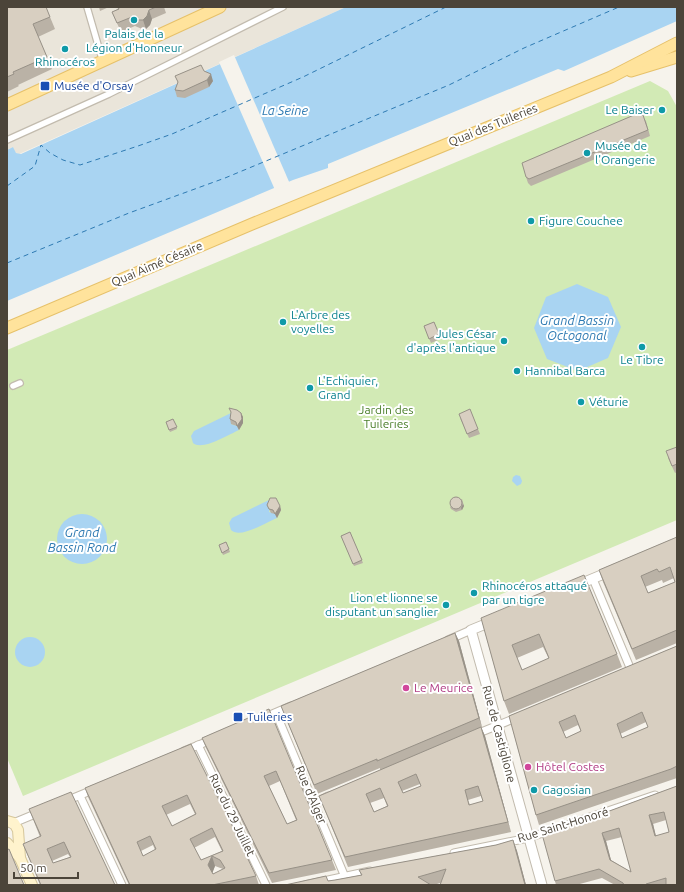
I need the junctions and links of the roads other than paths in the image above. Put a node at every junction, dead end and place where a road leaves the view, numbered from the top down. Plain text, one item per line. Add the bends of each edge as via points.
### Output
1 (87, 7) edge
2 (220, 7) edge
3 (283, 7) edge
4 (206, 10) edge
5 (677, 43) edge
6 (677, 57) edge
7 (103, 62) junction
8 (611, 77) junction
9 (7, 105) edge
10 (7, 140) edge
11 (307, 202) joint
12 (7, 328) edge
13 (621, 567) edge
14 (594, 579) junction
15 (565, 591) edge
16 (504, 616) edge
17 (471, 630) junction
18 (438, 644) edge
19 (631, 670) edge
20 (298, 703) edge
21 (276, 712) junction
22 (524, 714) edge
23 (258, 720) edge
24 (497, 726) junction
25 (218, 737) edge
26 (467, 738) edge
27 (198, 745) junction
28 (178, 754) edge
29 (104, 785) edge
30 (662, 792) edge
31 (334, 794) edge
32 (80, 796) junction
33 (314, 802) junction
34 (58, 805) edge
35 (46, 809) edge
36 (9, 823) edge
37 (528, 838) junction
38 (7, 843) edge
39 (444, 855) edge
40 (20, 858) junction
41 (375, 870) edge
42 (345, 876) junction
43 (32, 885) edge
44 (122, 885) edge
45 (266, 885) edge
46 (305, 885) edge
47 (542, 885) edge

1 - 7 street
2 - 4 main road
3 - 10 street via 109,94
4 - 7 main road
5 - 8 main road, Quai des Tuileries
6 - 8 main road
7 - 9 main road
8 - 11 main road, Quai des Tuileries
11 - 12 main road, Quai Aimé Césaire
13 - 14 street
14 - 15 street
14 - 19 street
16 - 17 street
17 - 18 street
17 - 24 street, Rue de Castiglione
20 - 21 street
21 - 23 street
21 - 33 street, Rue d'Alger
22 - 24 street
24 - 26 street
24 - 37 street, Rue de Castiglione
25 - 27 street
27 - 28 street
27 - 45 street, Rue du 29 Juillet
29 - 32 street
30 - 37 street, Rue Saint-Honoré
31 - 33 street
32 - 34 street
32 - 44 street
33 - 42 street, Rue d'Alger
35 - 36 street
36 - 40 main road via 18,830
37 - 39 street, Rue Saint-Honoré
37 - 47 street, Rue de Castiglione
38 - 40 main road
40 - 43 main road
41 - 42 street
42 - 46 street

